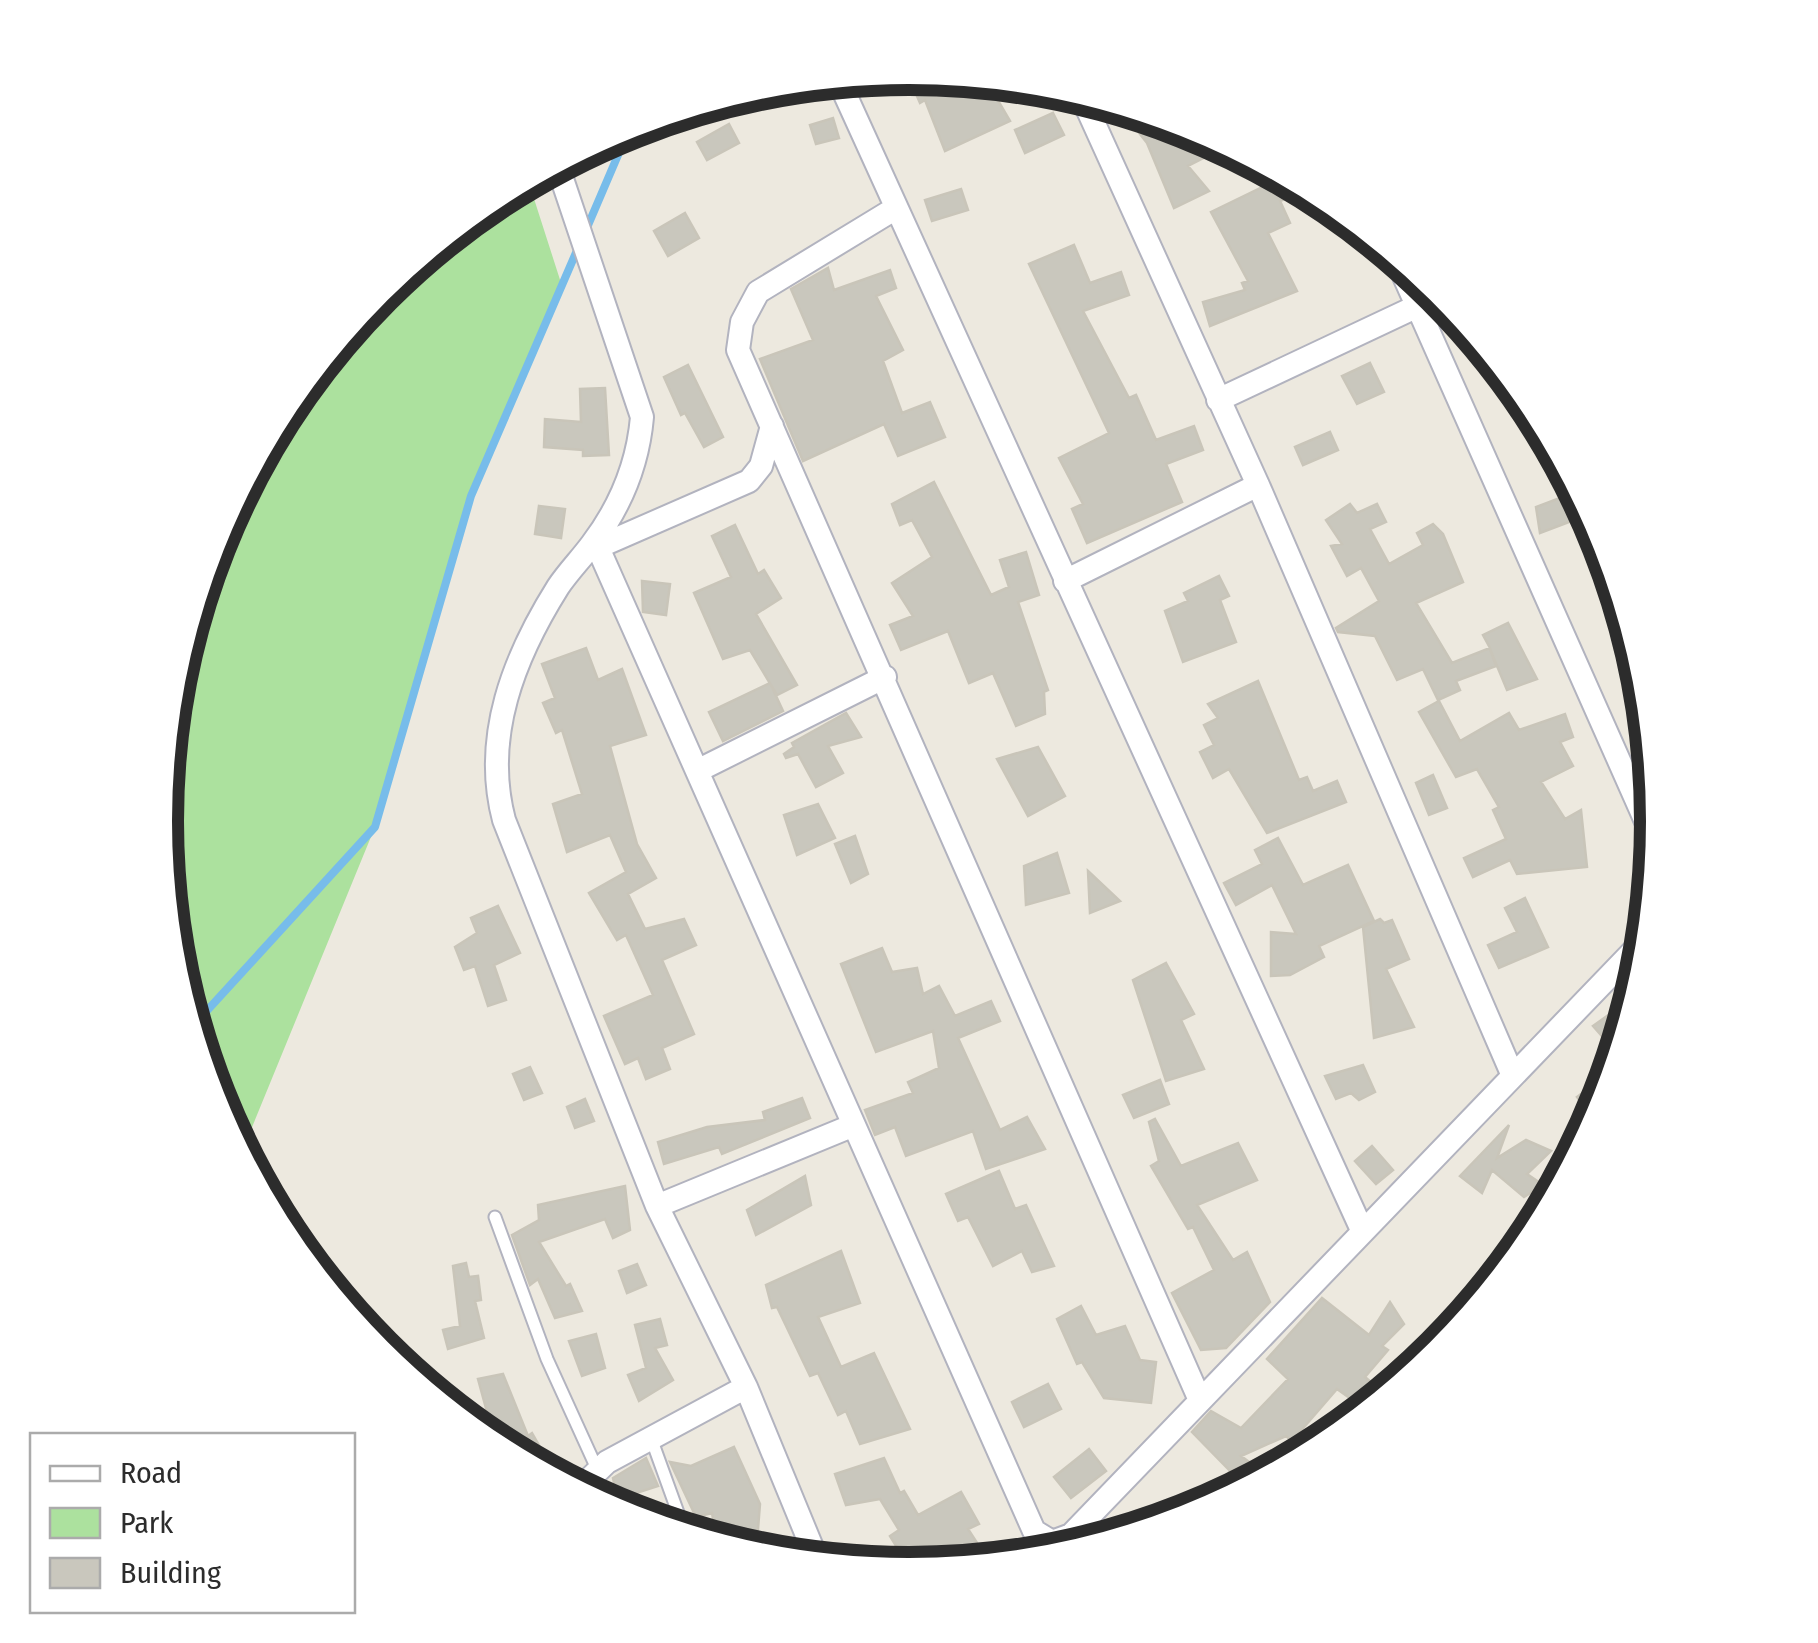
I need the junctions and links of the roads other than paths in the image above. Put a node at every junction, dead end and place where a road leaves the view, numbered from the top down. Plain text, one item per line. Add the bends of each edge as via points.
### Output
1 (844, 93) edge
2 (1089, 113) edge
3 (562, 177) edge
4 (896, 208) junction
5 (1411, 290) edge
6 (1424, 302) edge
7 (1418, 305) junction
8 (1218, 400) junction
9 (772, 426) junction
10 (1258, 486) junction
11 (596, 544) junction
12 (1065, 581) junction
13 (885, 677) junction
14 (697, 771) junction
15 (1640, 807) edge
16 (1627, 957) edge
17 (1512, 1076) junction
18 (854, 1125) junction
19 (657, 1206) junction
20 (495, 1217) dead end
21 (1362, 1230) junction
22 (746, 1387) junction
23 (1199, 1398) junction
24 (651, 1437) junction
25 (598, 1471) junction
26 (589, 1480) edge
27 (679, 1516) edge
28 (1068, 1535) edge
29 (1048, 1540) edge
30 (812, 1547) edge

1 - 4 street
2 - 8 street
3 - 11 street via 642,417 630,478
4 - 9 street via 758,292 748,307 738,350
4 - 12 street
5 - 7 street
6 - 7 street
7 - 8 street
7 - 15 street
8 - 10 street
9 - 11 street via 761,466 748,481
9 - 13 street
10 - 12 street
10 - 17 street
11 - 14 street
11 - 19 street via 560,583 523,650 508,692 493,779
12 - 21 street
13 - 14 street
13 - 23 street
14 - 18 street
16 - 17 street
17 - 21 street
18 - 19 street
18 - 29 street via 1034,1530
19 - 22 street
20 - 25 lane via 547,1359
21 - 23 street
22 - 24 street
22 - 30 street
23 - 28 street
24 - 25 street
24 - 27 lane
25 - 26 street

